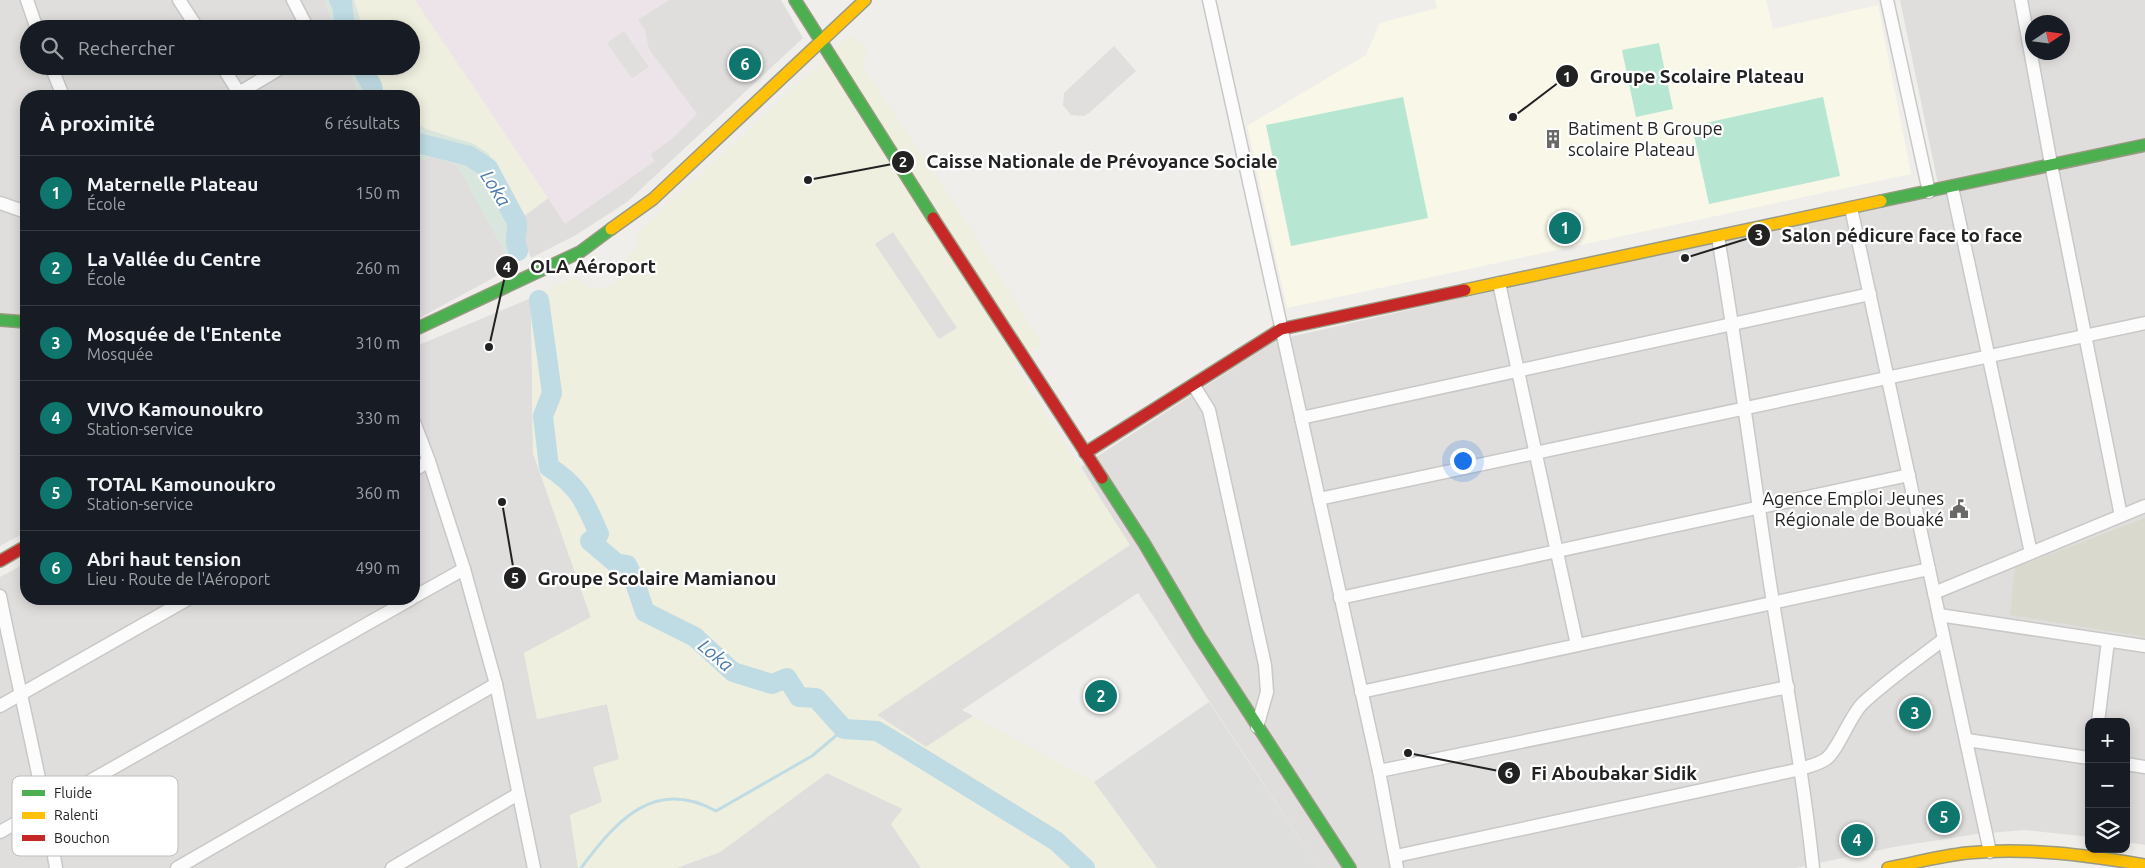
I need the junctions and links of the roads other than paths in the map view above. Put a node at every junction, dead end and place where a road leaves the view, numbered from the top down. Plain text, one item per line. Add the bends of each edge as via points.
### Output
1 (26, 0) edge
2 (179, 0) edge
3 (293, 0) edge
4 (795, 0) edge
5 (865, 0) edge
6 (1209, 0) edge
7 (1887, 0) edge
8 (2021, 0) edge
9 (34, 20) edge
10 (192, 20) edge
11 (303, 20) edge
12 (820, 41) junction
13 (55, 75) edge
14 (228, 75) edge
15 (270, 75) edge
16 (61, 90) edge
17 (237, 90) edge
18 (246, 90) edge
19 (2145, 145) edge
20 (2051, 164) junction
21 (1952, 187) junction
22 (1929, 192) junction
23 (0, 203) edge
24 (1851, 208) junction
25 (20, 210) edge
26 (1718, 237) junction
27 (1498, 283) junction
28 (1870, 294) junction
29 (0, 320) edge
30 (20, 322) edge
31 (420, 322) edge
32 (2145, 323) edge
33 (427, 324) junction
34 (1732, 324) junction
35 (420, 327) edge
36 (1281, 329) junction
37 (2084, 336) junction
38 (1988, 356) junction
39 (1518, 370) junction
40 (1888, 378) junction
41 (1194, 386) junction
42 (1745, 408) junction
43 (1301, 418) junction
44 (420, 437) edge
45 (1085, 453) junction
46 (1535, 453) junction
47 (430, 461) junction
48 (420, 467) edge
49 (1909, 475) junction
50 (1319, 499) junction
51 (2145, 506) edge
52 (1758, 507) junction
53 (2121, 516) junction
54 (20, 549) edge
55 (1557, 551) junction
56 (2032, 553) junction
57 (0, 561) edge
58 (464, 569) junction
59 (1929, 569) junction
60 (1934, 593) junction
61 (420, 594) edge
62 (0, 596) edge
63 (1340, 598) junction
64 (1773, 602) junction
65 (178, 605) edge
66 (400, 605) edge
67 (1939, 615) junction
68 (1944, 639) junction
69 (2108, 641) junction
70 (1577, 645) junction
71 (2145, 646) edge
72 (496, 684) junction
73 (1788, 687) junction
74 (1361, 692) junction
75 (20, 695) junction
76 (0, 706) edge
77 (2098, 718) edge
78 (1257, 727) junction
79 (1967, 740) junction
80 (2085, 757) edge
81 (2130, 765) edge
82 (2145, 767) edge
83 (1801, 769) junction
84 (1379, 771) junction
85 (39, 776) edge
86 (97, 776) edge
87 (518, 794) junction
88 (12, 825) edge
89 (0, 832) edge
90 (1990, 852) junction
91 (1397, 862) edge
92 (2145, 864) edge
93 (177, 868) edge
94 (392, 868) edge
95 (534, 868) edge
96 (1350, 868) edge
97 (1814, 868) edge
98 (1888, 868) edge

1 - 9 street
2 - 10 street
3 - 11 street
4 - 12 main road
5 - 12 main road
6 - 36 street
7 - 22 street
8 - 20 street
12 - 33 main road via 653,199 625,220 580,252
12 - 45 main road
13 - 16 street
14 - 17 street
15 - 18 street
19 - 20 main road
20 - 21 main road
20 - 37 street
21 - 22 main road
21 - 38 street
22 - 24 main road
23 - 25 street
24 - 26 main road
24 - 28 street
26 - 27 main road
26 - 34 street
27 - 36 main road
27 - 39 street
28 - 34 street
28 - 40 street
29 - 30 main road
31 - 33 street
32 - 37 street
33 - 35 main road
34 - 39 street
34 - 42 street
36 - 41 main road
36 - 43 street
37 - 38 street
37 - 53 street
38 - 40 street
38 - 56 street
39 - 43 street
39 - 46 street
40 - 42 street
40 - 49 street
41 - 45 main road
41 - 78 street via 1209,410 1262,642 1267,692
42 - 46 street
42 - 52 street
43 - 50 street
44 - 47 street
45 - 78 main road
46 - 50 street
46 - 55 street
47 - 48 street
47 - 58 street
49 - 52 street
49 - 59 street
50 - 63 street
51 - 53 street
52 - 55 street
52 - 64 street
53 - 56 street
54 - 57 main road
55 - 63 street
55 - 70 street
56 - 60 street
58 - 61 street
58 - 72 street
59 - 60 street
59 - 64 street
60 - 67 street
62 - 75 street
63 - 74 street
64 - 70 street
64 - 73 street
65 - 75 street
66 - 86 street
67 - 68 street
67 - 69 street
68 - 79 street
68 - 83 street via 1861,706 1828,758
69 - 71 street
69 - 77 street
70 - 74 street
72 - 87 street
72 - 93 street
73 - 83 street
73 - 84 street
74 - 84 street
75 - 76 street
75 - 85 street
78 - 96 main road
79 - 80 street
79 - 90 street
81 - 82 street
83 - 91 street
83 - 97 street
84 - 91 street
87 - 94 street
87 - 95 street
88 - 89 street
90 - 92 main road via 2050,852
90 - 98 main road via 1967,853

